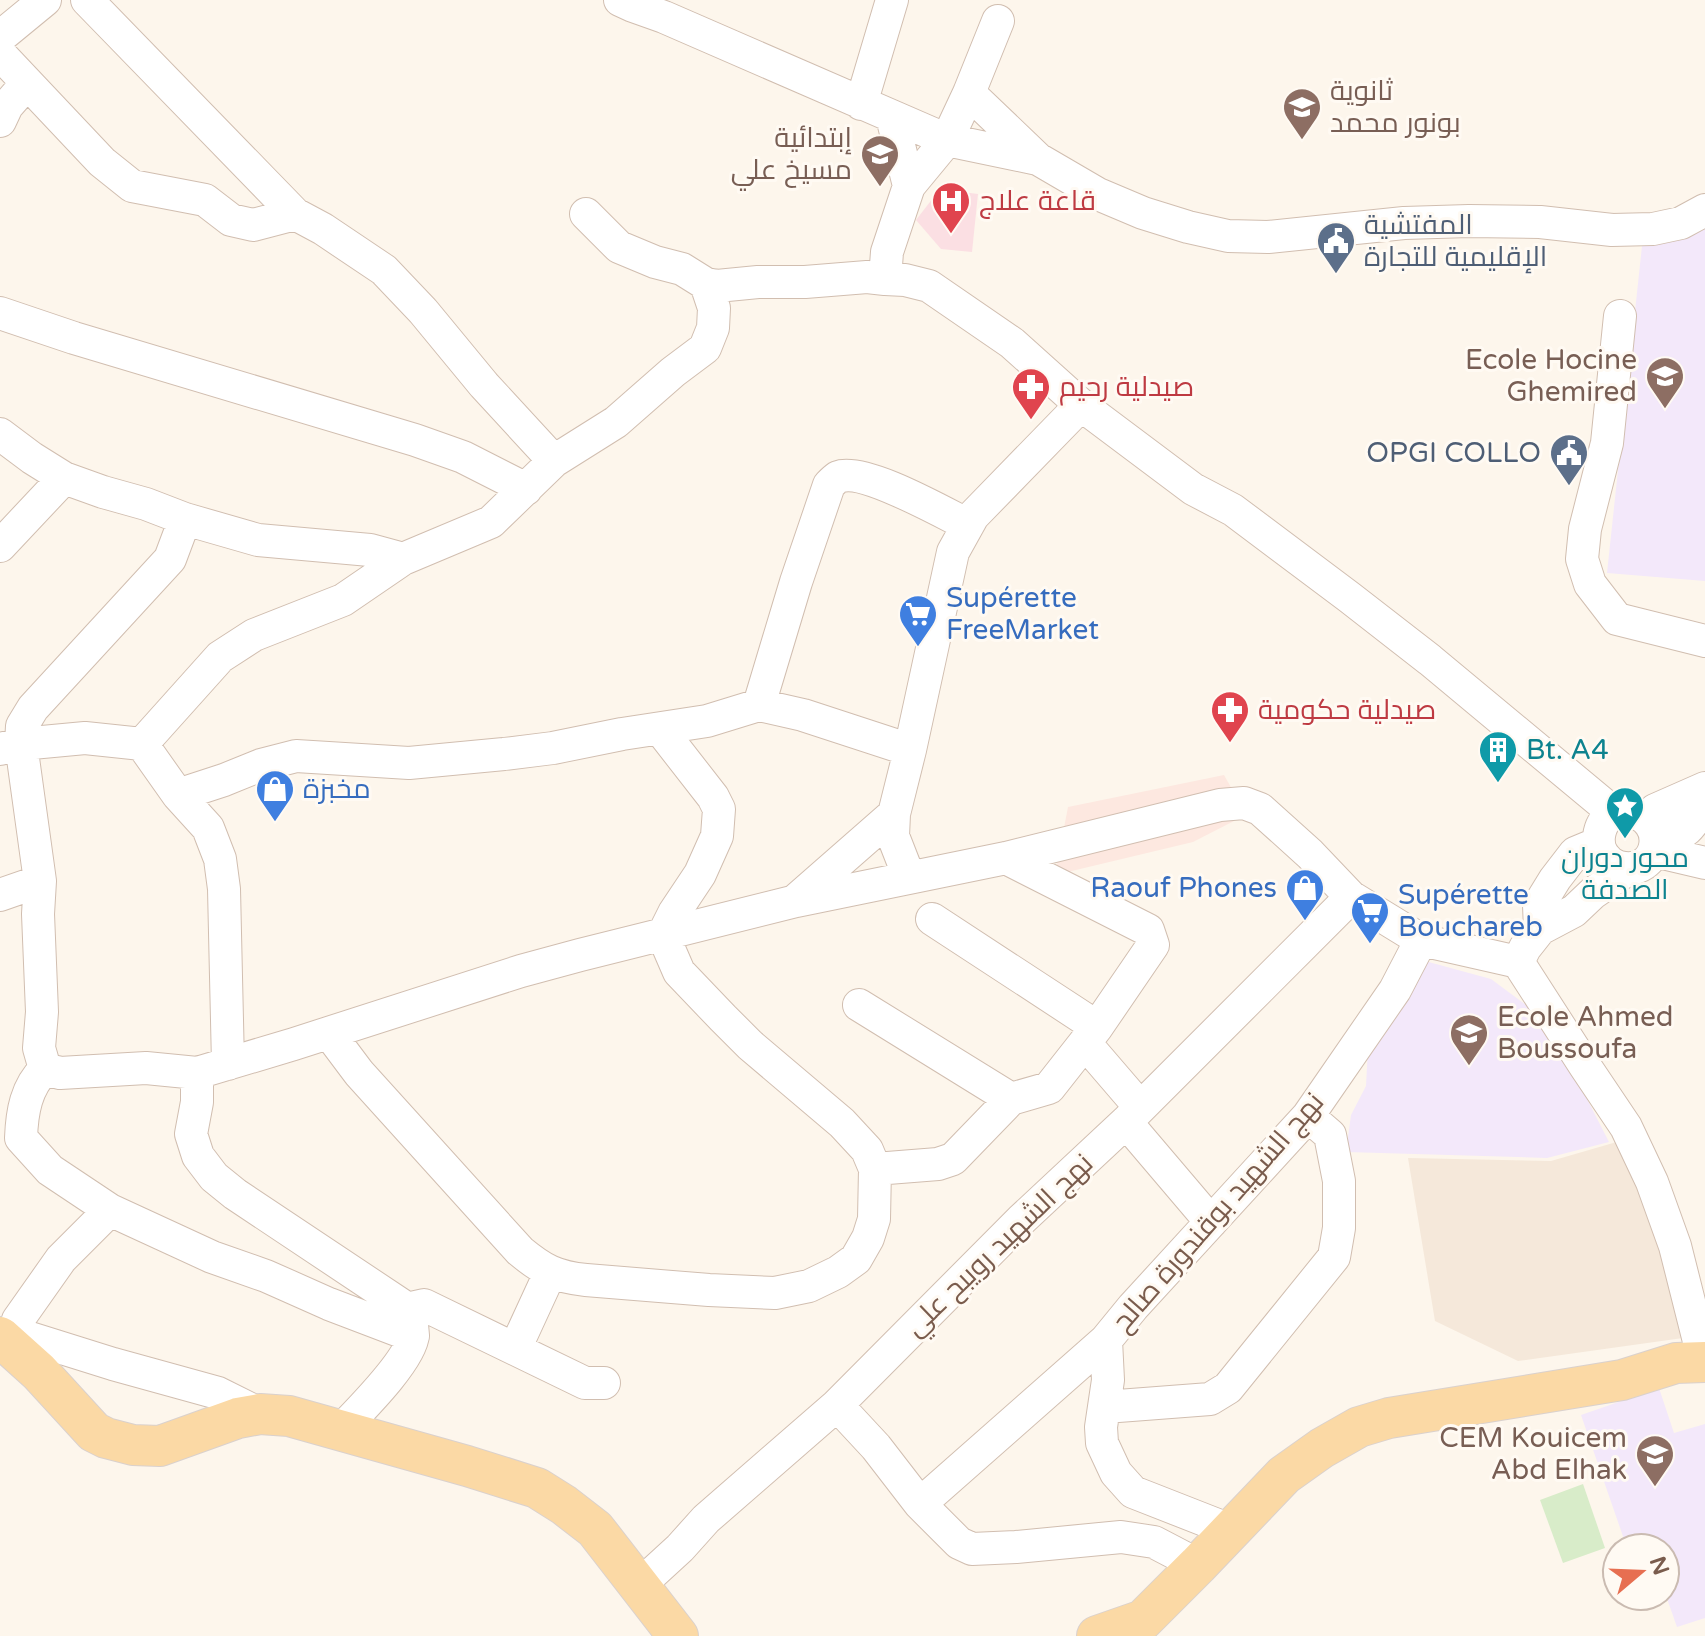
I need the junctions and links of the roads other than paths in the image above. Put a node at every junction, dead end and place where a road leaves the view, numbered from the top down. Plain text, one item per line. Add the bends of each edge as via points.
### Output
1 (45, 0) edge
2 (87, 0) edge
3 (620, 0) edge
4 (892, 0) edge
5 (998, 21) dead end
6 (0, 37) edge
7 (0, 54) edge
8 (27, 83) junction
9 (969, 93) junction
10 (861, 104) junction
11 (892, 117) junction
12 (0, 121) edge
13 (947, 140) junction
14 (1038, 159) junction
15 (909, 186) junction
16 (1705, 210) edge
17 (295, 214) junction
18 (586, 214) dead end
19 (885, 279) junction
20 (706, 284) junction
21 (0, 313) edge
22 (1620, 316) dead end
23 (1081, 405) junction
24 (0, 434) edge
25 (554, 461) junction
26 (64, 478) junction
27 (526, 489) junction
28 (185, 519) junction
29 (968, 525) junction
30 (0, 546) edge
31 (403, 559) junction
32 (1705, 641) edge
33 (759, 705) junction
34 (660, 729) junction
35 (142, 744) junction
36 (10, 746) edge
37 (910, 750) junction
38 (1705, 788) edge
39 (178, 795) junction
40 (1705, 800) edge
41 (1614, 813) junction
42 (894, 814) junction
43 (1599, 843) junction
44 (1646, 845) junction
45 (1006, 858) junction
46 (1705, 863) edge
47 (909, 877) junction
48 (40, 881) junction
49 (0, 895) edge
50 (1351, 897) junction
51 (796, 901) junction
52 (932, 919) dead end
53 (1540, 929) junction
54 (663, 935) junction
55 (1421, 940) junction
56 (1518, 962) junction
57 (859, 1005) dead end
58 (329, 1033) junction
59 (1091, 1035) junction
60 (228, 1064) junction
61 (45, 1069) junction
62 (197, 1073) junction
63 (1011, 1099) junction
64 (1133, 1115) junction
65 (1308, 1116) junction
66 (10, 1133) edge
67 (875, 1169) junction
68 (110, 1210) junction
69 (1211, 1222) junction
70 (550, 1273) junction
71 (412, 1326) junction
72 (7, 1337) edge
73 (1106, 1340) junction
74 (515, 1349) junction
75 (1704, 1361) edge
76 (604, 1383) dead end
77 (837, 1405) junction
78 (1105, 1407) junction
79 (260, 1414) junction
80 (341, 1430) junction
81 (920, 1504) junction
82 (1230, 1530) junction
83 (1198, 1565) junction
84 (638, 1583) junction
85 (1151, 1628) edge
86 (678, 1636) edge
87 (1097, 1636) edge

1 - 6 street
2 - 17 street
3 - 10 street
4 - 10 street
5 - 9 street
7 - 8 street
8 - 12 street
8 - 17 street via 132,186 205,200 231,220 253,225
9 - 13 street
9 - 14 street
10 - 11 street
11 - 13 street
11 - 15 street
13 - 14 street
13 - 15 street
14 - 16 street via 1143,213 1228,236 1469,221 1653,229
15 - 19 street via 887,252
17 - 25 street via 384,270
18 - 20 street via 619,247 682,269
19 - 20 street
19 - 23 street via 929,286 1012,343
20 - 25 street via 714,308 705,348 616,422
21 - 27 street via 415,440
22 - 32 street via 1607,443 1582,559 1590,584 1617,619
23 - 29 street
23 - 41 street via 1349,597
24 - 26 street
25 - 27 street
26 - 28 street
26 - 30 street
27 - 31 street via 491,522
28 - 31 street via 258,540 370,550
28 - 36 street via 170,559 33,708
29 - 33 street via 872,479 836,478 829,485 796,582
29 - 37 street via 953,552
31 - 35 street via 343,600 254,635 220,657
33 - 34 street
33 - 37 street
34 - 39 street via 553,748 409,763 296,756
34 - 54 street via 719,809 717,836
35 - 36 street via 85,738
35 - 39 street
36 - 48 street
37 - 42 street
38 - 44 street via 1655,810
39 - 60 street via 208,828 220,859
40 - 44 street via 1685,832
41 - 43 street via 1603,825
41 - 44 street via 1636,812
42 - 47 street via 893,836
42 - 51 street
43 - 44 street via 1614,866
43 - 53 street via 1575,853 1555,879 1539,905
44 - 46 street
44 - 53 street via 1574,911
45 - 47 street
45 - 50 street via 1244,803 1277,823
45 - 59 street via 1148,930 1153,945
47 - 51 street
48 - 49 street
48 - 61 street via 39,1048
50 - 55 street
50 - 64 street, نهج الشهيد رويبح علي
51 - 54 street
52 - 59 street
53 - 56 street
54 - 58 street via 521,971
54 - 67 street via 679,972 750,1045 842,1123 867,1150
55 - 56 street
55 - 65 street, نهج الشهيد بوقندورة صالح via 1395,990
56 - 75 street via 1633,1140 1675,1246
57 - 63 street
58 - 60 street
58 - 70 street via 512,1242
59 - 63 street via 1049,1088
59 - 64 street
60 - 62 street
61 - 62 street
61 - 66 street via 33,1080 22,1122
62 - 71 street via 191,1134 198,1156 214,1177 403,1306
63 - 67 street via 953,1159
64 - 69 street
64 - 77 street, نهج الشهيد رويبح علي
65 - 69 street, نهج الشهيد بوقندورة صالح
65 - 78 street via 1330,1135 1339,1181 1334,1257 1228,1388 1210,1399
66 - 68 street via 50,1170
67 - 70 street via 874,1219 868,1238 856,1259 809,1286 775,1293 709,1290
68 - 71 street via 329,1304
68 - 72 street via 61,1259
69 - 73 street, نهج الشهيد بوقندورة صالح
70 - 74 street
71 - 74 street via 415,1307 424,1305
71 - 80 street via 403,1358
72 - 79 street via 218,1393
72 - 79 main road via 94,1432 106,1438 160,1446
73 - 78 street, نهج الشهيد بوقندورة صالح
73 - 81 street
74 - 76 street via 585,1383
75 - 82 main road via 1359,1427 1284,1475
77 - 81 street
77 - 84 street, نهج الشهيد رويبح علي
78 - 82 street, نهج الشهيد بوقندورة صالح via 1102,1443 1116,1473 1133,1492
79 - 80 main road
80 - 84 main road via 537,1488 595,1529
81 - 83 street via 972,1549 1121,1537 1154,1542
82 - 83 main road
83 - 85 main road
84 - 86 main road
85 - 87 main road

